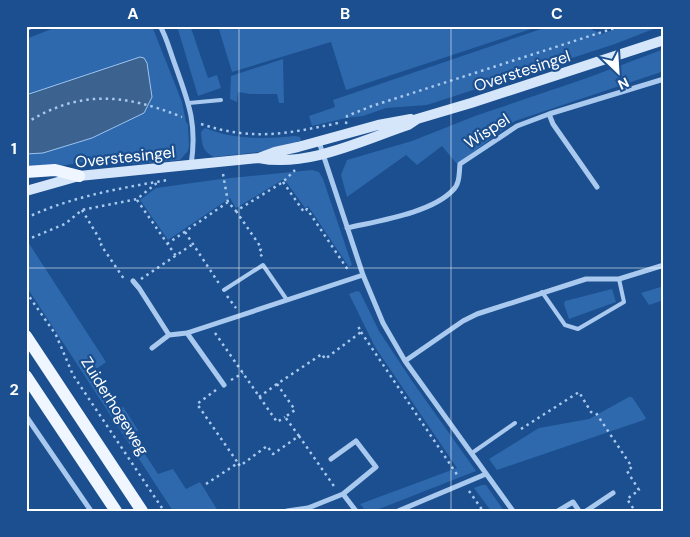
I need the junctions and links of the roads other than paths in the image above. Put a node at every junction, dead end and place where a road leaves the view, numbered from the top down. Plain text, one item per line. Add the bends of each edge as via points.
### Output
1 (34, 26) edge
2 (160, 26) edge
3 (26, 29) edge
4 (664, 40) edge
5 (664, 79) edge
6 (221, 100) dead end
7 (189, 103) junction
8 (549, 114) junction
9 (417, 119) junction
10 (318, 142) junction
11 (322, 154) junction
12 (259, 158) junction
13 (191, 166) junction
14 (26, 172) edge
15 (79, 176) junction
16 (597, 187) dead end
17 (26, 191) edge
18 (347, 228) junction
19 (664, 265) edge
20 (363, 276) junction
21 (619, 279) junction
22 (134, 282) road end
23 (224, 290) road end
24 (542, 292) junction
25 (287, 300) junction
26 (187, 333) junction
27 (169, 335) junction
28 (26, 336) edge
29 (152, 348) dead end
30 (406, 361) junction
31 (26, 376) edge
32 (224, 385) road end
33 (26, 416) edge
34 (515, 423) road end
35 (472, 453) junction
36 (331, 459) dead end
37 (486, 474) junction
38 (613, 493) dead end
39 (341, 494) junction
40 (91, 511) edge
41 (116, 511) edge
42 (142, 511) edge
43 (287, 511) edge
44 (356, 511) edge
45 (398, 511) edge
46 (513, 511) edge
47 (558, 511) edge
48 (579, 511) edge
49 (586, 511) edge

1 - 3 lane
2 - 7 street
4 - 9 street, Overstesingel
5 - 8 street, Wispel
6 - 7 lane
7 - 13 street via 195,143
8 - 16 street
8 - 18 street, Wispel via 517,126 460,164 453,191 428,207
9 - 10 street, Overstesingel via 408,118
9 - 11 street, Overstesingel via 408,125
10 - 11 street
10 - 12 street, Overstesingel
11 - 12 street, Overstesingel via 272,161
11 - 18 street
12 - 13 street, Overstesingel
13 - 15 street, Overstesingel
14 - 15 main road via 55,170
15 - 17 street, Overstesingel
18 - 20 street
19 - 21 street
20 - 25 street
20 - 30 street via 383,323
21 - 24 street via 586,279
21 - 24 lane via 624,302 578,329 565,325
22 - 27 street
23 - 25 lane via 263,265
24 - 30 street via 463,321
25 - 26 street
26 - 27 street
26 - 32 street
27 - 29 street
28 - 42 main road
30 - 35 street
31 - 41 main road
33 - 40 street
34 - 35 lane
35 - 37 street
36 - 39 street via 356,441 376,468
37 - 45 street
37 - 46 street
38 - 49 street
39 - 43 street via 308,508
39 - 44 street
47 - 48 street via 573,502

